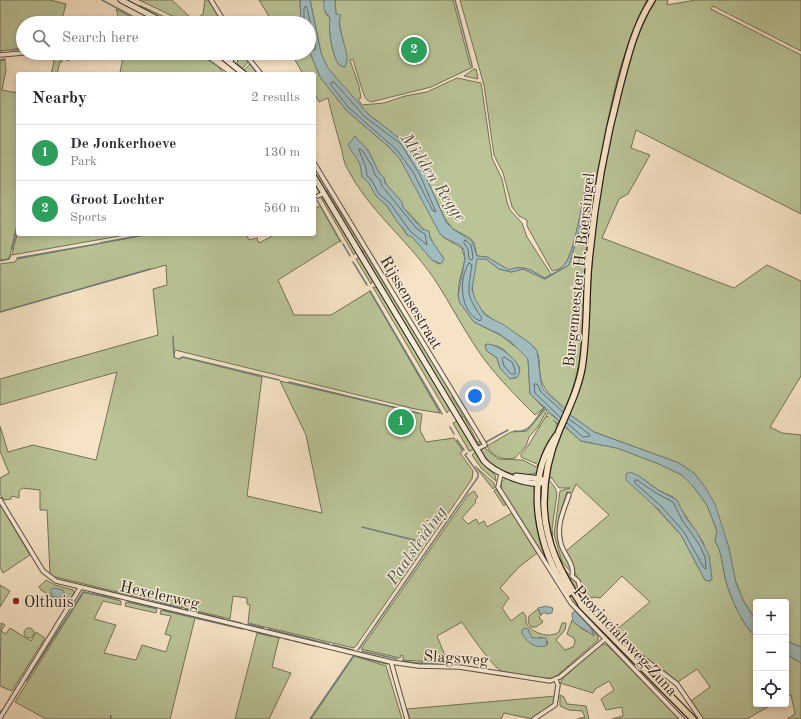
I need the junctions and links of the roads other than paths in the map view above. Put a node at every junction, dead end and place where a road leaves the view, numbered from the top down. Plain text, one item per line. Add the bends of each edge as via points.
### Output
1 (121, 0) edge
2 (211, 0) edge
3 (652, 0) edge
4 (152, 16) edge
5 (221, 16) edge
6 (16, 54) edge
7 (0, 55) edge
8 (227, 60) edge
9 (250, 60) edge
10 (230, 62) joint
11 (242, 72) edge
12 (259, 72) edge
13 (316, 166) edge
14 (316, 180) edge
15 (324, 193) junction
16 (318, 196) dead end
17 (559, 430) junction
18 (477, 449) junction
19 (501, 474) junction
20 (510, 476) junction
21 (540, 478) junction
22 (545, 482) junction
23 (539, 484) junction
24 (569, 495) dead end
25 (0, 500) edge
26 (572, 576) junction
27 (563, 580) junction
28 (80, 588) junction
29 (604, 640) junction
30 (355, 653) joint
31 (391, 662) junction
32 (556, 680) junction
33 (0, 718) edge
34 (407, 719) edge
35 (534, 719) edge
36 (682, 719) edge
37 (693, 719) edge
38 (701, 719) edge

1 - 4 main road
2 - 5 street
3 - 17 main road, Burgemeester H. Boersingel via 641,19 630,50 607,138 592,237 584,354 579,380
6 - 7 street
8 - 10 main road
9 - 12 street
10 - 11 main road
13 - 18 street, Rijssensestraat via 485,444
14 - 15 main road, Rijssensestraat
15 - 16 street
15 - 18 main road, Rijssensestraat
17 - 21 main road via 549,448
17 - 22 main road
18 - 19 main road, Rijssensestraat via 488,465
19 - 20 main road, Rijssensestraat
19 - 29 street, Provincialeweg Zuna via 498,487 557,583
20 - 21 main road, Rijssensestraat
20 - 23 main road, Rijssensestraat
21 - 22 main road
21 - 23 main road, Provincialeweg Zuna
22 - 23 main road
22 - 27 main road, Provincialeweg Zuna via 547,532
23 - 27 main road, Provincialeweg Zuna via 541,534 550,561
24 - 26 street, Provincialeweg Zuna via 559,528 562,546 573,568
25 - 28 street, Hexelerweg via 46,574 56,581
26 - 27 street
26 - 38 street, Provincialeweg Zuna via 578,581 582,594 593,610 632,650 677,684
27 - 37 main road, Provincialeweg Zuna via 571,595
28 - 30 street, Hexelerweg
28 - 33 street
29 - 32 street
29 - 36 street, Provincialeweg Zuna
30 - 31 street, Slagsweg
31 - 32 street, Slagsweg via 458,667 540,680
31 - 34 street
32 - 35 street via 558,685 555,705

